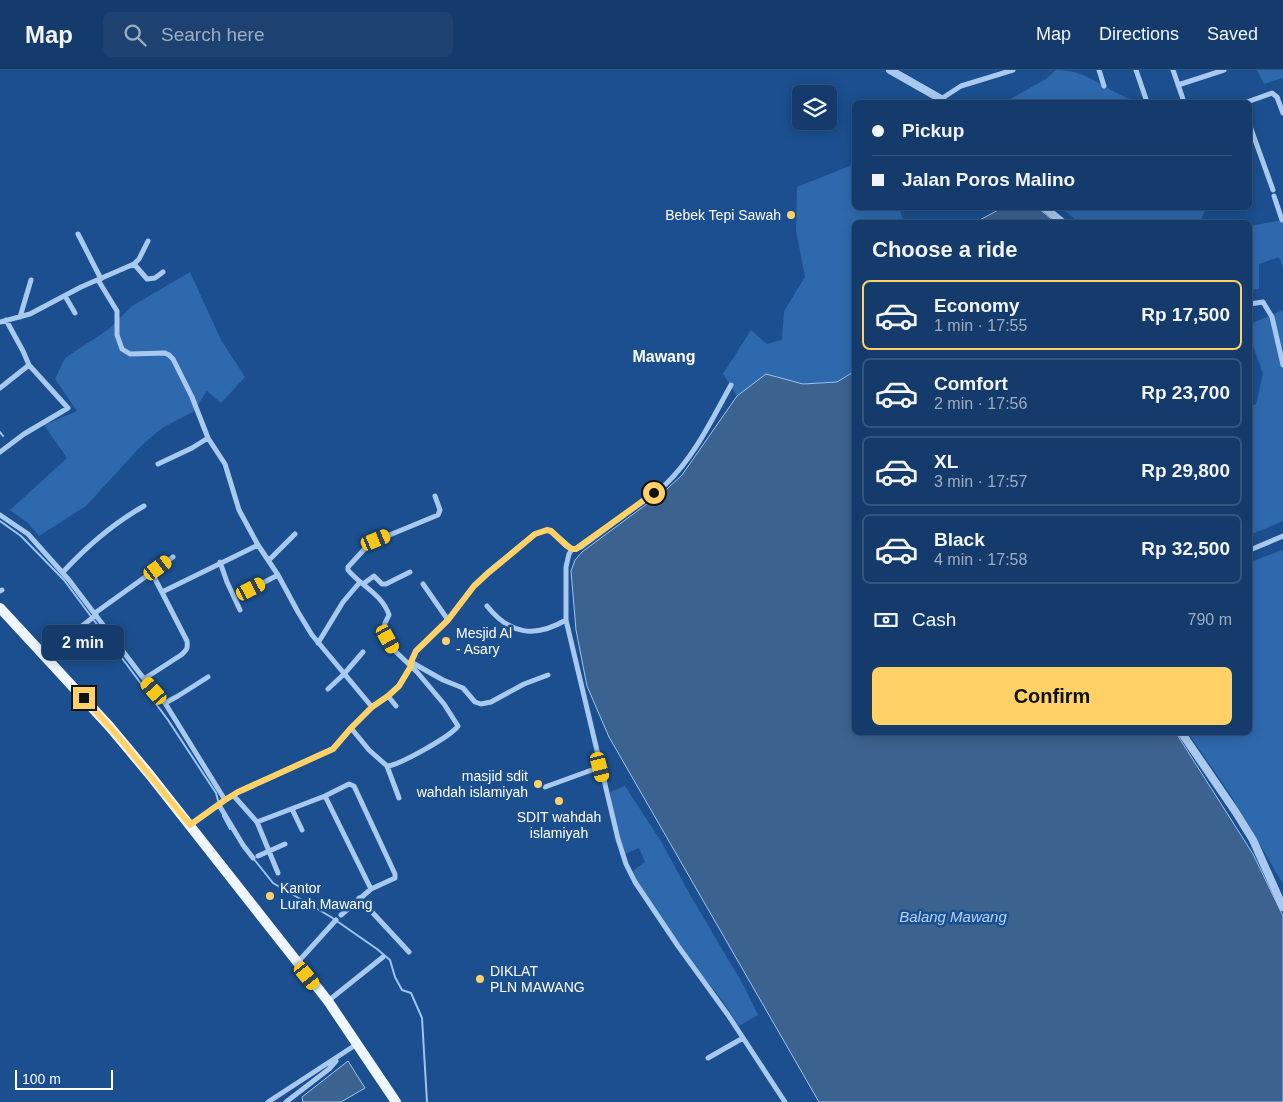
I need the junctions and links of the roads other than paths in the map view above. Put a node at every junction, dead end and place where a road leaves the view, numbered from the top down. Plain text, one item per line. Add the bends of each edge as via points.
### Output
1 (890, 70) edge
2 (989, 70) edge
3 (1013, 70) edge
4 (1099, 70) edge
5 (1136, 70) edge
6 (1173, 70) edge
7 (1224, 70) edge
8 (991, 77) junction
9 (1178, 85) junction
10 (1104, 86) dead end
11 (940, 100) edge
12 (943, 100) edge
13 (1146, 100) edge
14 (1183, 100) edge
15 (1252, 100) edge
16 (1283, 113) edge
17 (1252, 132) edge
18 (1280, 206) edge
19 (1047, 210) edge
20 (1059, 220) edge
21 (1282, 220) edge
22 (78, 234) dead end
23 (148, 241) dead end
24 (134, 264) junction
25 (164, 272) dead end
26 (99, 279) junction
27 (31, 280) dead end
28 (65, 296) junction
29 (1252, 304) edge
30 (75, 312) dead end
31 (20, 317) junction
32 (3, 321) edge
33 (29, 365) junction
34 (1283, 365) edge
35 (731, 385) dead end
36 (0, 388) edge
37 (208, 438) junction
38 (0, 452) edge
39 (158, 464) dead end
40 (435, 496) dead end
41 (144, 506) dead end
42 (0, 515) edge
43 (295, 534) dead end
44 (1283, 536) edge
45 (258, 545) junction
46 (572, 549) junction
47 (1252, 549) edge
48 (173, 557) dead end
49 (268, 560) junction
50 (220, 562) junction
51 (63, 572) junction
52 (410, 572) dead end
53 (152, 573) junction
54 (278, 575) junction
55 (362, 583) junction
56 (423, 584) dead end
57 (251, 589) dead end
58 (162, 592) junction
59 (487, 606) dead end
60 (0, 608) edge
61 (240, 610) dead end
62 (96, 614) junction
63 (448, 620) junction
64 (566, 620) junction
65 (318, 642) junction
66 (362, 652) dead end
67 (45, 655) junction
68 (411, 664) junction
69 (344, 674) junction
70 (548, 675) dead end
71 (208, 677) dead end
72 (144, 679) junction
73 (328, 689) dead end
74 (388, 696) junction
75 (165, 702) junction
76 (396, 706) dead end
77 (372, 707) junction
78 (351, 728) junction
79 (1182, 735) edge
80 (387, 766) junction
81 (600, 767) junction
82 (545, 787) dead end
83 (233, 795) junction
84 (325, 796) junction
85 (399, 798) dead end
86 (221, 803) junction
87 (292, 810) junction
88 (257, 822) junction
89 (190, 825) junction
90 (302, 830) dead end
91 (285, 844) dead end
92 (269, 851) junction
93 (278, 872) dead end
94 (371, 889) junction
95 (359, 898) junction
96 (1283, 907) edge
97 (341, 915) dead end
98 (336, 920) dead end
99 (409, 952) dead end
100 (383, 957) dead end
101 (297, 963) junction
102 (328, 1000) junction
103 (743, 1038) junction
104 (358, 1044) junction
105 (338, 1058) junction
106 (708, 1058) dead end
107 (268, 1102) edge
108 (286, 1102) edge
109 (396, 1102) edge
110 (785, 1102) edge

1 - 11 street
2 - 8 street
3 - 8 street
4 - 10 street
5 - 13 street
6 - 9 street
7 - 9 street
8 - 12 street via 956,88
9 - 14 street
15 - 16 street via 1272,93
17 - 18 street
18 - 21 street
19 - 20 street
22 - 26 street
23 - 24 street
24 - 25 street via 147,279
24 - 26 street
26 - 28 street
26 - 37 street via 117,311 117,335 122,349 130,354 169,355 192,397
27 - 31 street
28 - 30 street
28 - 31 street
29 - 34 street via 1263,302 1270,312
31 - 32 street
32 - 33 street via 24,351
33 - 36 street
33 - 38 street via 68,408
35 - 46 street via 694,452 675,475 582,547
37 - 39 street
37 - 45 street via 225,464 239,510
40 - 55 street via 440,510 438,515 376,540 362,550 348,570
41 - 51 street via 85,547
42 - 51 street via 28,534
43 - 49 street
44 - 47 street
45 - 49 street
45 - 50 street
46 - 63 street via 551,531 535,534 480,580
46 - 64 street via 566,567
48 - 53 street
49 - 54 street
50 - 58 street
50 - 61 street
51 - 62 street
52 - 55 street via 386,584 374,576
53 - 58 street
53 - 62 street
54 - 57 street
54 - 65 street
55 - 65 street via 343,602
55 - 68 street via 388,611 384,632 395,651
56 - 63 street
58 - 72 street via 188,647
59 - 64 street via 506,624 525,632 553,628
60 - 67 main road
62 - 67 street
62 - 72 street
63 - 68 street via 420,646
64 - 81 street
65 - 69 street
66 - 69 street
67 - 89 main road via 122,741
68 - 70 street via 460,686 481,704
68 - 74 street via 399,686
68 - 80 street via 458,726 441,739
69 - 73 street
69 - 77 street
71 - 75 street
72 - 75 street
74 - 76 street
74 - 77 street
75 - 86 street
77 - 78 street
78 - 80 street
78 - 83 street via 333,749
79 - 96 street via 1253,840
80 - 85 street
81 - 82 street
81 - 103 street via 626,864 635,882
83 - 86 street
83 - 88 street
84 - 87 street
84 - 94 street
84 - 94 street via 350,784 357,791 396,874 395,878
86 - 89 street
86 - 92 street via 243,845 255,857
87 - 88 street
87 - 90 street
88 - 92 street
89 - 101 main road
91 - 92 street
92 - 93 street
94 - 95 street
95 - 97 street
95 - 99 street
98 - 101 street
100 - 102 street
101 - 102 main road
102 - 104 main road
103 - 106 street
103 - 110 street
104 - 105 street
104 - 109 main road
105 - 107 street
105 - 108 street via 329,1069

